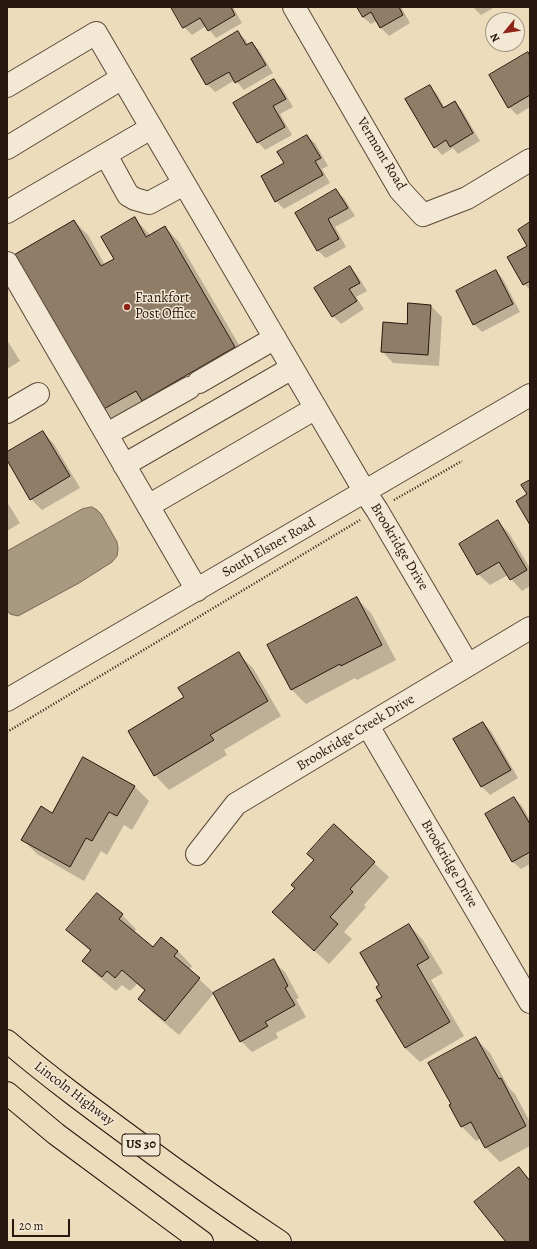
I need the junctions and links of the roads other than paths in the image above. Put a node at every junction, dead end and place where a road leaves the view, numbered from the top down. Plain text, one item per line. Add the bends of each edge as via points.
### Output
1 (294, 7) edge
2 (122, 78) junction
3 (7, 86) edge
4 (151, 128) junction
5 (7, 148) edge
6 (106, 154) junction
7 (530, 160) edge
8 (184, 184) junction
9 (7, 212) edge
10 (7, 263) edge
11 (275, 338) junction
12 (292, 368) junction
13 (38, 394) dead end
14 (530, 395) edge
15 (316, 408) junction
16 (7, 412) edge
17 (107, 434) junction
18 (124, 465) junction
19 (365, 492) junction
20 (148, 506) junction
21 (197, 590) junction
22 (530, 628) edge
23 (468, 665) junction
24 (7, 700) edge
25 (368, 726) junction
26 (197, 854) dead end
27 (530, 1002) edge
28 (7, 1041) edge
29 (7, 1093) edge
30 (202, 1242) edge
31 (280, 1242) edge

1 - 7 street, Vermont Road via 400,190 423,215 467,198
2 - 3 street, Brookridge Drive via 96,33
2 - 4 street, Brookridge Drive
2 - 5 street
4 - 6 street
4 - 8 street, Brookridge Drive
6 - 8 street via 128,194 135,199 149,203
6 - 9 street
8 - 11 street, Brookridge Drive
10 - 17 street
11 - 12 street, Brookridge Drive
11 - 17 street
12 - 15 street, Brookridge Drive
12 - 18 street
13 - 16 street
14 - 19 street, South Elsner Road
15 - 19 street, Brookridge Drive
15 - 20 street
17 - 18 street
18 - 20 street
19 - 21 street, South Elsner Road
19 - 23 street, Brookridge Drive
20 - 21 street
21 - 24 street, South Elsner Road
22 - 23 street, Brookridge Creek Drive
23 - 25 street, Brookridge Creek Drive
25 - 26 street, Brookridge Creek Drive via 236,804
25 - 27 street, Brookridge Drive
28 - 31 main road, Lincoln Highway / US 30 via 85,1104
29 - 30 main road via 56,1134

